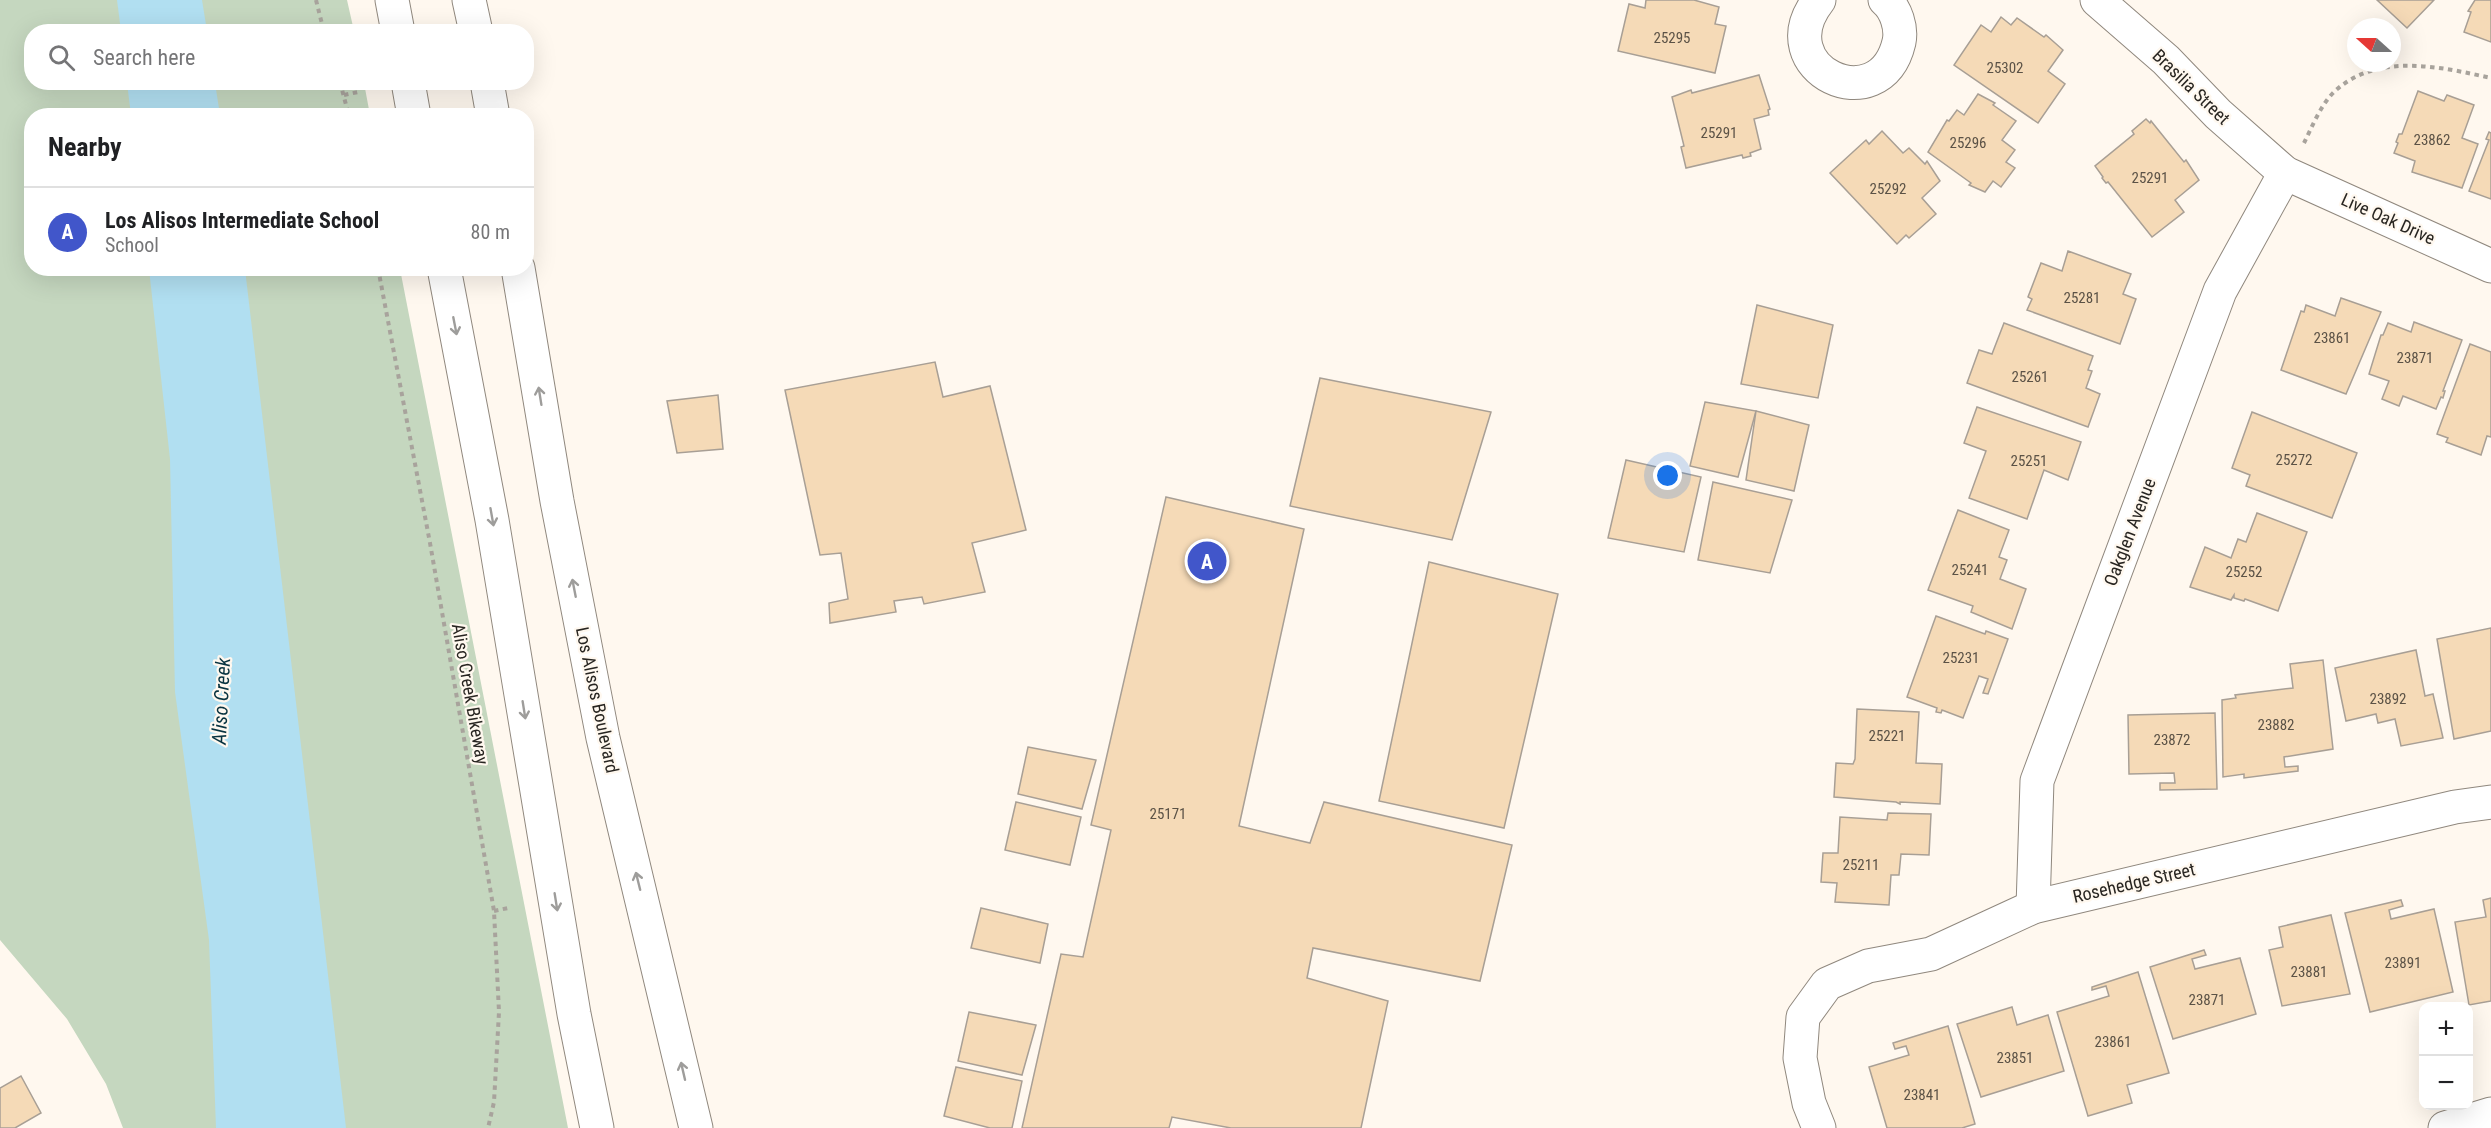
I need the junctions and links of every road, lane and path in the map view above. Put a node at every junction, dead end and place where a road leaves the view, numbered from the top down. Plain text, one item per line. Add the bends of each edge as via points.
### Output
1 (315, 0) edge
2 (392, 0) edge
3 (469, 0) edge
4 (1819, 0) edge
5 (2097, 0) edge
6 (1889, 1) edge
7 (322, 24) edge
8 (396, 24) edge
9 (474, 24) edge
10 (2491, 78) edge
11 (342, 90) edge
12 (409, 90) edge
13 (488, 90) edge
14 (358, 92) dead end
15 (344, 95) junction
16 (347, 108) edge
17 (413, 108) edge
18 (492, 108) edge
19 (2285, 173) junction
20 (2491, 266) edge
21 (380, 276) edge
22 (446, 276) edge
23 (519, 276) edge
24 (2491, 802) edge
25 (2033, 907) junction
26 (508, 908) dead end
27 (494, 911) junction
28 (2491, 1114) edge
29 (488, 1128) edge
30 (597, 1128) edge
31 (696, 1128) edge
32 (1818, 1128) edge
33 (2445, 1128) edge

1 - 7 path
2 - 8 street
3 - 9 street
4 - 6 street via 1808,13 1806,51 1815,67 1830,79 1849,84 1868,81 1884,71 1895,56 1900,38 1898,19
5 - 19 street, Brasilia Street
10 - 19 path via 2409,64 2356,76 2334,92
11 - 15 path
12 - 17 street
13 - 18 street
14 - 15 path
15 - 16 path
19 - 20 street, Live Oak Drive
19 - 25 street, Oakglen Avenue via 2220,291 2037,781
21 - 27 path, Aliso Creek Bikeway
22 -> 30 street via 492,520 574,1014
31 -> 23 street, Los Alisos Boulevard via 603,738 557,501
24 - 25 street, Rosehedge Street via 2455,807
25 - 32 street, Rosehedge Street via 1931,954 1868,966 1827,984 1803,1017 1800,1058
26 - 27 path
27 - 29 path, Aliso Creek Bikeway via 499,1012 494,1102
28 - 33 street

